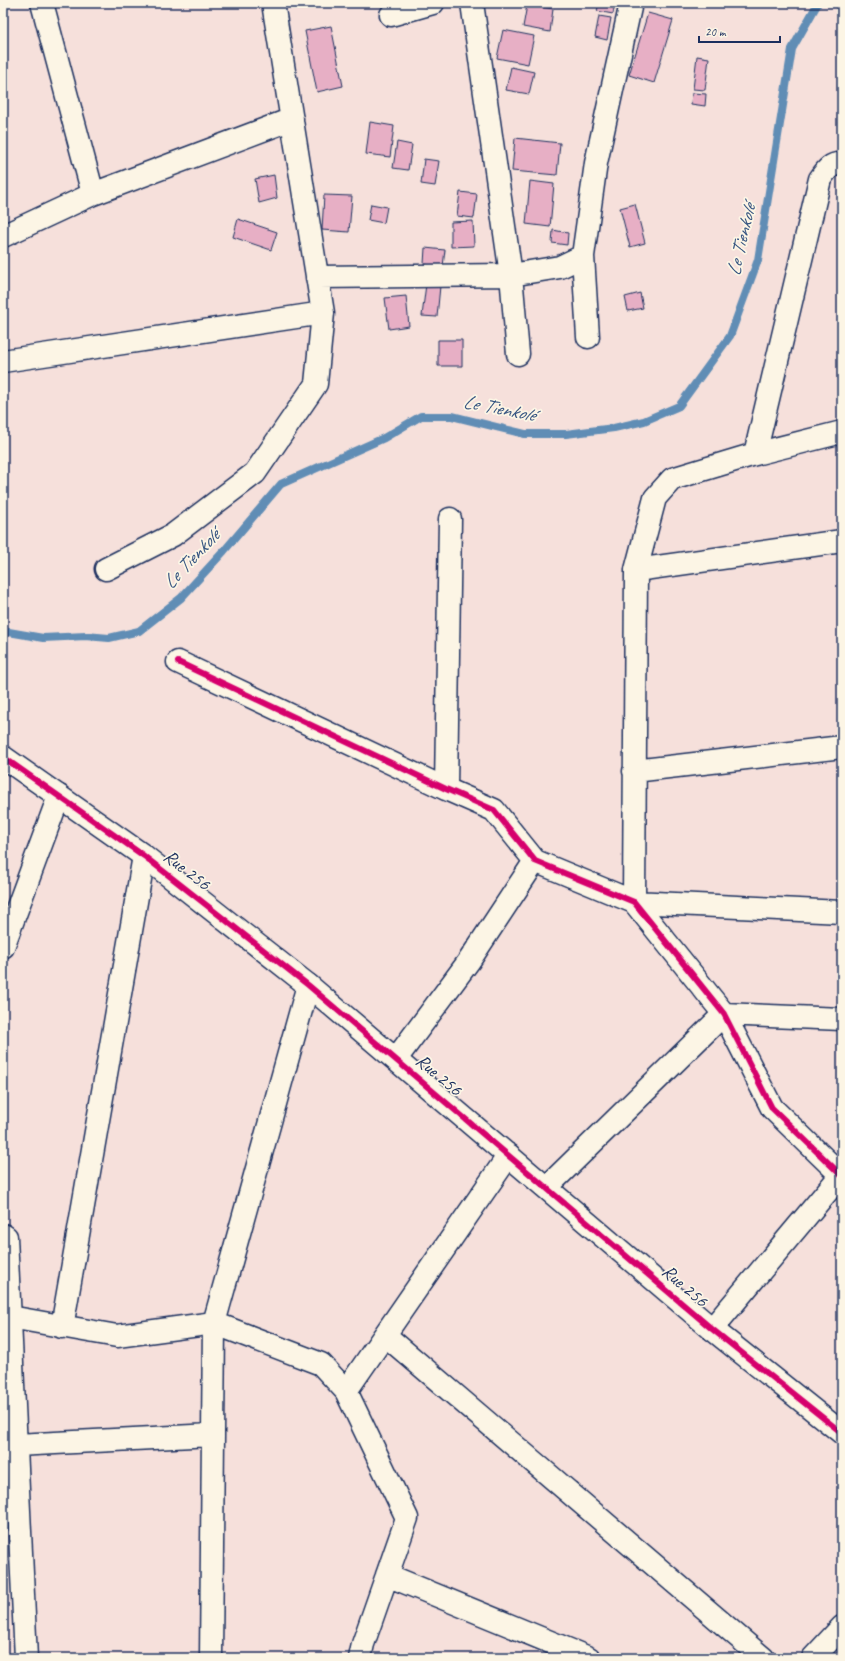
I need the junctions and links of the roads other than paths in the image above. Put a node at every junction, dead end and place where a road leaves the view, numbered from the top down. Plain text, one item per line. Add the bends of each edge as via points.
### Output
1 (42, 3) edge
2 (273, 3) edge
3 (433, 3) edge
4 (472, 3) edge
5 (631, 3) edge
6 (391, 15) dead end
7 (292, 119) junction
8 (842, 164) edge
9 (93, 194) junction
10 (3, 236) edge
11 (583, 256) junction
12 (511, 275) junction
13 (317, 278) junction
14 (323, 313) junction
15 (588, 337) dead end
16 (518, 354) dead end
17 (3, 361) edge
18 (842, 432) edge
19 (755, 454) junction
20 (450, 519) dead end
21 (842, 541) edge
22 (106, 569) dead end
23 (636, 570) junction
24 (178, 662) dead end
25 (842, 747) edge
26 (3, 757) edge
27 (634, 771) junction
28 (446, 789) junction
29 (59, 796) junction
30 (144, 856) junction
31 (535, 861) junction
32 (634, 902) junction
33 (842, 912) edge
34 (3, 947) edge
35 (308, 985) junction
36 (724, 1014) junction
37 (842, 1019) edge
38 (396, 1058) junction
39 (509, 1155) junction
40 (842, 1176) edge
41 (547, 1187) junction
42 (3, 1235) edge
43 (10, 1317) junction
44 (214, 1323) junction
45 (62, 1327) junction
46 (712, 1329) junction
47 (385, 1335) junction
48 (346, 1391) junction
49 (842, 1433) edge
50 (212, 1435) junction
51 (9, 1447) edge
52 (387, 1575) junction
53 (842, 1627) edge
54 (26, 1658) edge
55 (211, 1658) edge
56 (360, 1658) edge
57 (589, 1658) edge
58 (764, 1658) edge
59 (813, 1658) edge

1 - 9 street
2 - 7 street
3 - 6 street
4 - 12 street
5 - 11 street via 596,163
7 - 9 street
7 - 13 street
8 - 19 street via 828,168 820,179
9 - 10 street
11 - 12 street via 560,267
11 - 15 street
12 - 13 street
12 - 16 street
13 - 14 street
14 - 17 street
14 - 22 street via 316,384 255,473 173,535
18 - 19 street
19 - 23 street via 672,479 655,498
20 - 28 street
21 - 23 street
23 - 27 street
24 - 28 street
25 - 27 street
26 - 29 street, Rue 256
27 - 32 street
28 - 31 street via 494,810
29 - 30 street, Rue 256
29 - 34 street
30 - 35 street, Rue 256
30 - 45 street
31 - 32 street
31 - 38 street via 469,961
32 - 33 street
32 - 36 street
35 - 38 street, Rue 256
35 - 44 street
36 - 37 street
36 - 40 street via 772,1108
36 - 41 street
38 - 39 street, Rue 256
39 - 41 street, Rue 256
39 - 47 street
40 - 46 street
41 - 46 street, Rue 256
42 - 43 street via 6,1236
43 - 45 street
43 - 51 street
44 - 45 street via 117,1336
44 - 48 street via 321,1364
44 - 50 street
46 - 49 street, Rue 256
47 - 48 street
47 - 58 street
48 - 52 street via 407,1518
50 - 51 street
50 - 55 street
51 - 54 street
52 - 56 street
52 - 57 street
53 - 59 street

